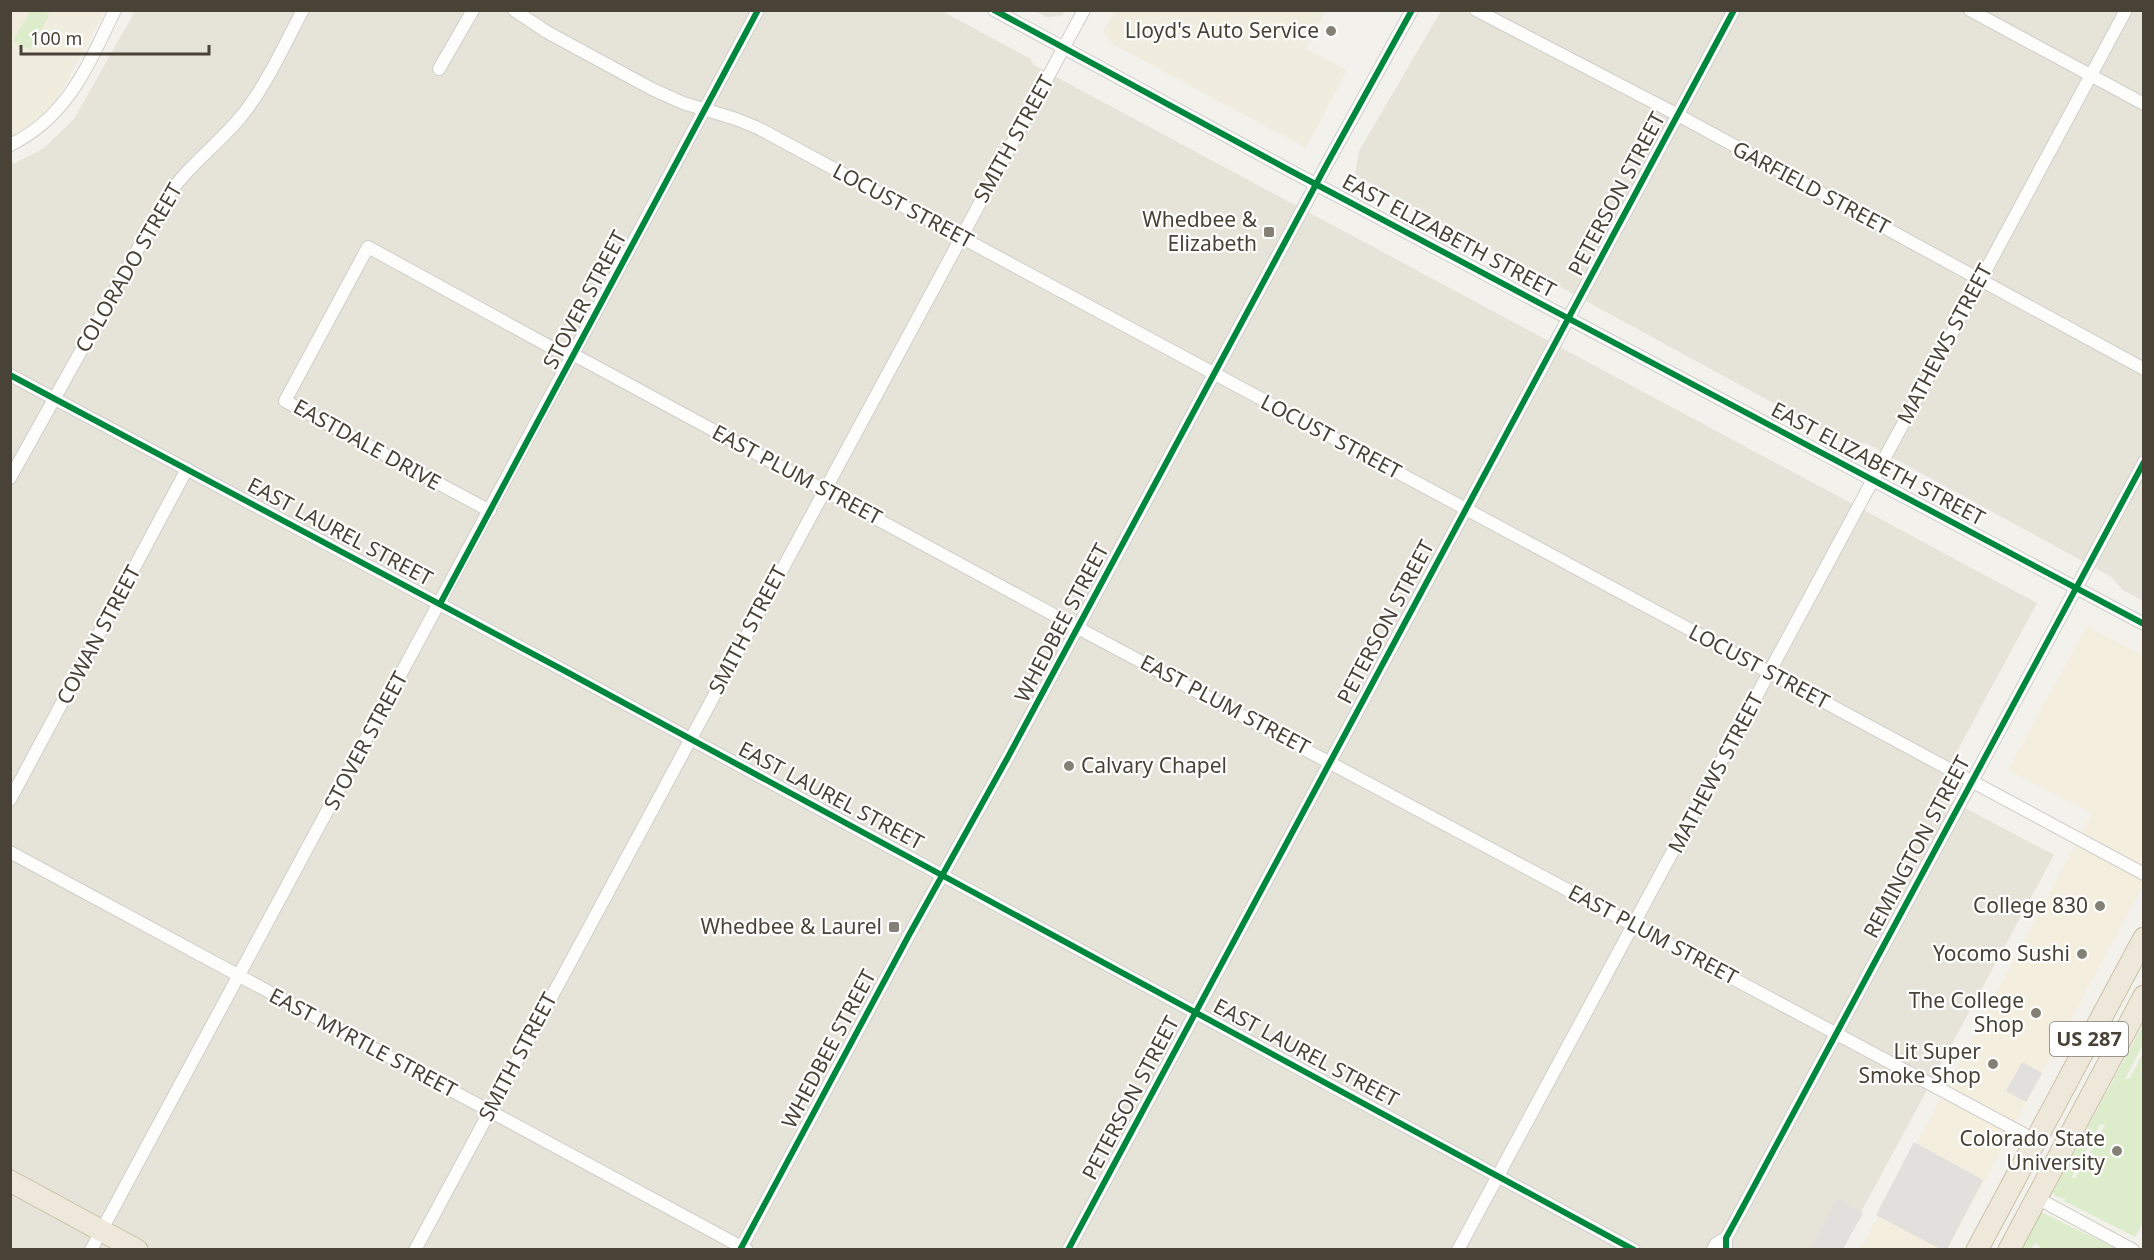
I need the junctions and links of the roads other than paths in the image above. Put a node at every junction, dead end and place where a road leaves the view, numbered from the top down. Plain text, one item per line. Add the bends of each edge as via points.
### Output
1 (115, 10) edge
2 (303, 10) edge
3 (473, 10) edge
4 (514, 10) edge
5 (758, 10) edge
6 (994, 10) edge
7 (1084, 10) edge
8 (1412, 10) edge
9 (1476, 10) edge
10 (1734, 10) edge
11 (1970, 10) edge
12 (2126, 10) edge
13 (1064, 48) junction
14 (439, 69) dead end
15 (2091, 76) junction
16 (2144, 104) edge
17 (706, 110) junction
18 (1678, 115) junction
19 (10, 145) edge
20 (1316, 184) junction
21 (961, 237) junction
22 (1980, 279) junction
23 (1568, 318) junction
24 (574, 355) junction
25 (2144, 369) edge
26 (1214, 374) junction
27 (10, 375) edge
28 (55, 399) junction
29 (2144, 462) edge
30 (187, 469) junction
31 (10, 478) edge
32 (1873, 481) junction
33 (824, 490) junction
34 (1466, 509) junction
35 (490, 512) junction
36 (2075, 587) junction
37 (440, 604) junction
38 (2144, 624) edge
39 (1078, 628) junction
40 (1770, 673) junction
41 (690, 738) junction
42 (1330, 762) junction
43 (1971, 781) junction
44 (10, 800) edge
45 (10, 852) edge
46 (2144, 874) edge
47 (942, 876) junction
48 (1634, 925) junction
49 (2144, 938) edge
50 (239, 976) junction
51 (2144, 996) edge
52 (1195, 1012) junction
53 (1836, 1034) junction
54 (489, 1111) junction
55 (2035, 1140) junction
56 (1499, 1176) junction
57 (10, 1181) edge
58 (2038, 1196) junction
59 (102, 1230) junction
60 (1726, 1244) edge
61 (743, 1248) edge
62 (91, 1250) edge
63 (137, 1250) edge
64 (415, 1250) edge
65 (1068, 1250) edge
66 (1458, 1250) edge
67 (1634, 1250) edge
68 (1713, 1250) edge
69 (1977, 1250) edge
70 (2009, 1250) edge
71 (2133, 1250) edge

1 - 19 street via 63,105 45,124
2 - 28 street, COLORADO STREET via 250,105 166,197
3 - 14 street
4 - 17 street, LOCUST STREET via 652,89
5 - 17 street, STOVER STREET
6 - 13 street, EAST ELIZABETH STREET
7 - 13 street, SMITH STREET
8 - 20 street, WHEDBEE STREET
9 - 18 street, GARFIELD STREET
10 - 18 street, PETERSON STREET
11 - 15 street
12 - 15 street, MATHEWS STREET
13 - 20 street, EAST ELIZABETH STREET
13 - 21 street, SMITH STREET
15 - 16 street
15 - 22 street, MATHEWS STREET
17 - 21 street, LOCUST STREET via 758,128
17 - 24 street, STOVER STREET
18 - 22 street, GARFIELD STREET
18 - 23 street, PETERSON STREET
20 - 23 street, EAST ELIZABETH STREET
20 - 26 street, WHEDBEE STREET
21 - 26 street, LOCUST STREET
21 - 33 street, SMITH STREET
22 - 25 street, GARFIELD STREET
22 - 32 street, MATHEWS STREET
23 - 32 street, EAST ELIZABETH STREET
23 - 34 street, PETERSON STREET
24 - 33 street, EAST PLUM STREET
24 - 35 street, STOVER STREET
24 - 35 street, EASTDALE DRIVE via 554,349 368,247 285,401
26 - 34 street, LOCUST STREET
26 - 39 street, WHEDBEE STREET
27 - 28 street, EAST LAUREL STREET
28 - 30 street, EAST LAUREL STREET
28 - 31 street, COLORADO STREET
29 - 36 street, REMINGTON STREET
30 - 37 street, EAST LAUREL STREET
30 - 44 street, COWAN STREET
32 - 36 street, EAST ELIZABETH STREET
32 - 40 street, MATHEWS STREET
33 - 39 street, EAST PLUM STREET
33 - 41 street, SMITH STREET
34 - 40 street, LOCUST STREET
34 - 42 street, PETERSON STREET
35 - 37 street, STOVER STREET
36 - 38 street, EAST ELIZABETH STREET
36 - 43 street, REMINGTON STREET
37 - 41 street, EAST LAUREL STREET
37 - 50 street, STOVER STREET
39 - 42 street, EAST PLUM STREET
39 - 47 street, WHEDBEE STREET
40 - 43 street, LOCUST STREET
40 - 48 street, MATHEWS STREET
41 - 47 street, EAST LAUREL STREET
41 - 54 street, SMITH STREET
42 - 48 street, EAST PLUM STREET
42 - 52 street, PETERSON STREET
43 - 46 street, LOCUST STREET
43 - 53 street, REMINGTON STREET
45 - 50 street, EAST MYRTLE STREET
47 - 52 street, EAST LAUREL STREET
47 - 61 street, WHEDBEE STREET
48 - 53 street, EAST PLUM STREET
48 - 56 street, MATHEWS STREET
49 - 55 highway, US 287
50 - 54 street, EAST MYRTLE STREET
50 - 59 street, STOVER STREET
51 - 58 highway, US 287
52 - 56 street, EAST LAUREL STREET
52 - 65 street, PETERSON STREET
53 - 55 street, EAST PLUM STREET
53 - 60 street, REMINGTON STREET
54 - 61 street, EAST MYRTLE STREET
54 - 64 street, SMITH STREET
55 - 58 highway via 2044,1148 2046,1161
55 - 69 highway, US 287
56 - 66 street, MATHEWS STREET
56 - 67 street, EAST LAUREL STREET
57 - 59 highway
58 - 70 highway, US 287
58 - 71 street
59 - 62 street, STOVER STREET
59 - 63 highway
60 - 68 street, REMINGTON STREET via 1716,1244

